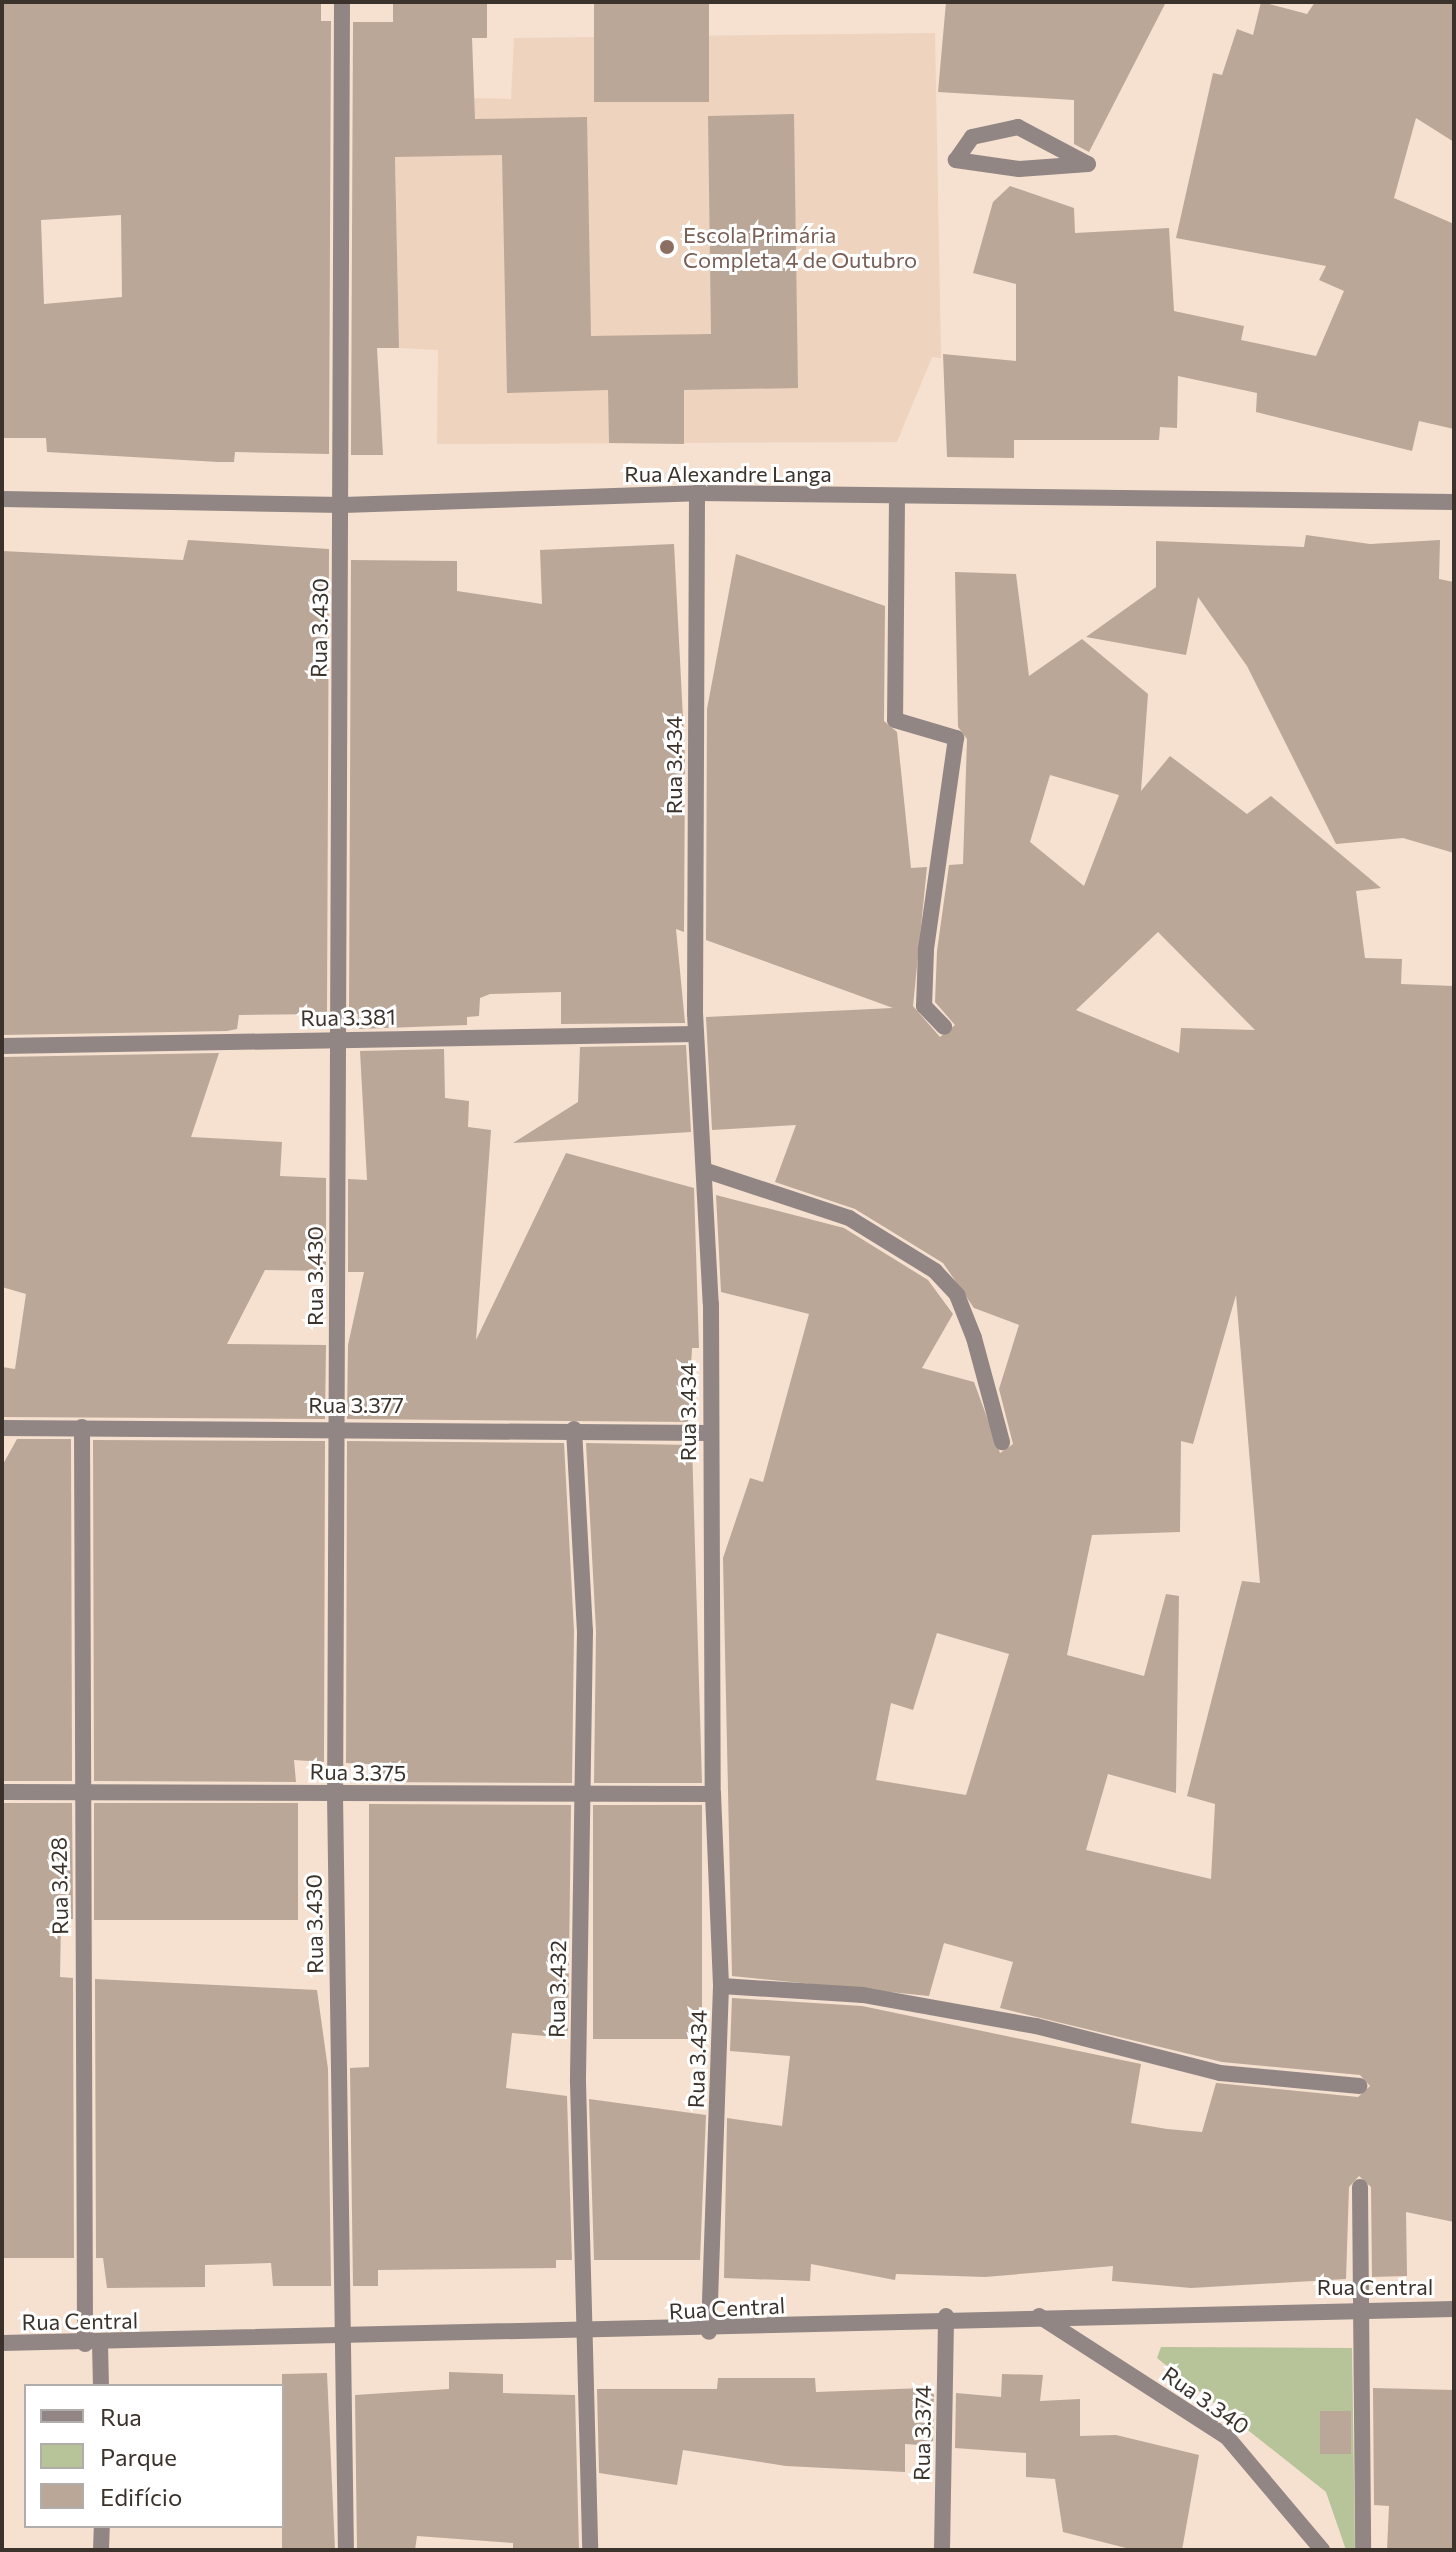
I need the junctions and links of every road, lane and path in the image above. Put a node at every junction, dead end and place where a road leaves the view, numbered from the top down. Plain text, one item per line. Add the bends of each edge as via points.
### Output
1 (342, 2) edge
2 (1088, 164) joint
3 (697, 493) junction
4 (897, 497) junction
5 (2, 499) edge
6 (1454, 502) edge
7 (343, 505) junction
8 (944, 1027) dead end
9 (696, 1034) junction
10 (335, 1038) junction
11 (2, 1046) edge
12 (707, 1171) junction
13 (338, 1426) junction
14 (82, 1427) junction
15 (2, 1428) edge
16 (574, 1429) junction
17 (709, 1433) junction
18 (1002, 1442) dead end
19 (2, 1792) edge
20 (80, 1792) junction
21 (335, 1794) junction
22 (713, 1794) junction
23 (582, 1797) junction
24 (721, 1986) junction
25 (1359, 2086) dead end
26 (1360, 2187) dead end
27 (1365, 2309) junction
28 (1454, 2309) edge
29 (946, 2316) junction
30 (1038, 2316) junction
31 (709, 2332) junction
32 (340, 2335) junction
33 (584, 2335) junction
34 (2, 2343) edge
35 (92, 2343) junction
36 (101, 2384) edge
37 (102, 2528) edge
38 (101, 2550) edge
39 (346, 2550) edge
40 (590, 2550) edge
41 (942, 2550) edge
42 (1322, 2550) edge
43 (1363, 2550) edge

1 - 7 street, Rua 3.430
2 - 2 street via 1019,169 956,160 972,137 1018,127
3 - 4 street, Rua Alexandre Langa
3 - 7 street, Rua Alexandre Langa
3 - 9 street, Rua 3.434
4 - 6 street, Rua Alexandre Langa
4 - 8 street via 895,720 956,738 926,950 924,1006
5 - 7 street, Rua Alexandre Langa
7 - 10 street, Rua 3.430
9 - 10 street, Rua 3.381
9 - 12 street, Rua 3.434
10 - 11 street, Rua 3.381
10 - 13 street, Rua 3.430
12 - 17 street, Rua 3.434
12 - 18 street via 849,1218 935,1271 957,1295 974,1338
13 - 14 street, Rua 3.377
13 - 16 street, Rua 3.377
13 - 21 street, Rua 3.430
14 - 15 street, Rua 3.377
14 - 20 street, Rua 3.428
16 - 17 street, Rua 3.377
16 - 23 street, Rua 3.432 via 585,1631
17 - 22 street, Rua 3.434
19 - 20 street, Rua 3.375
20 - 21 street, Rua 3.375
20 - 35 street, Rua 3.428
21 - 23 street, Rua 3.375
21 - 32 street, Rua 3.430
22 - 23 street, Rua 3.375
22 - 24 street, Rua 3.434
23 - 33 street, Rua 3.432
24 - 25 street via 863,1995 1036,2026 1220,2073
24 - 31 street, Rua 3.434
26 - 27 street
27 - 28 street, Rua Central
27 - 30 street, Rua Central
27 - 43 street
29 - 30 street, Rua Central
29 - 31 street, Rua Central
29 - 41 street, Rua 3.374
30 - 42 street, Rua 3.340 via 1227,2437
31 - 33 street, Rua Central
32 - 33 street, Rua Central
32 - 35 street, Rua Central
32 - 39 street, Rua 3.430
33 - 40 street, Rua 3.432
34 - 35 street, Rua Central
35 - 36 street, Rua 3.428
37 - 38 street

